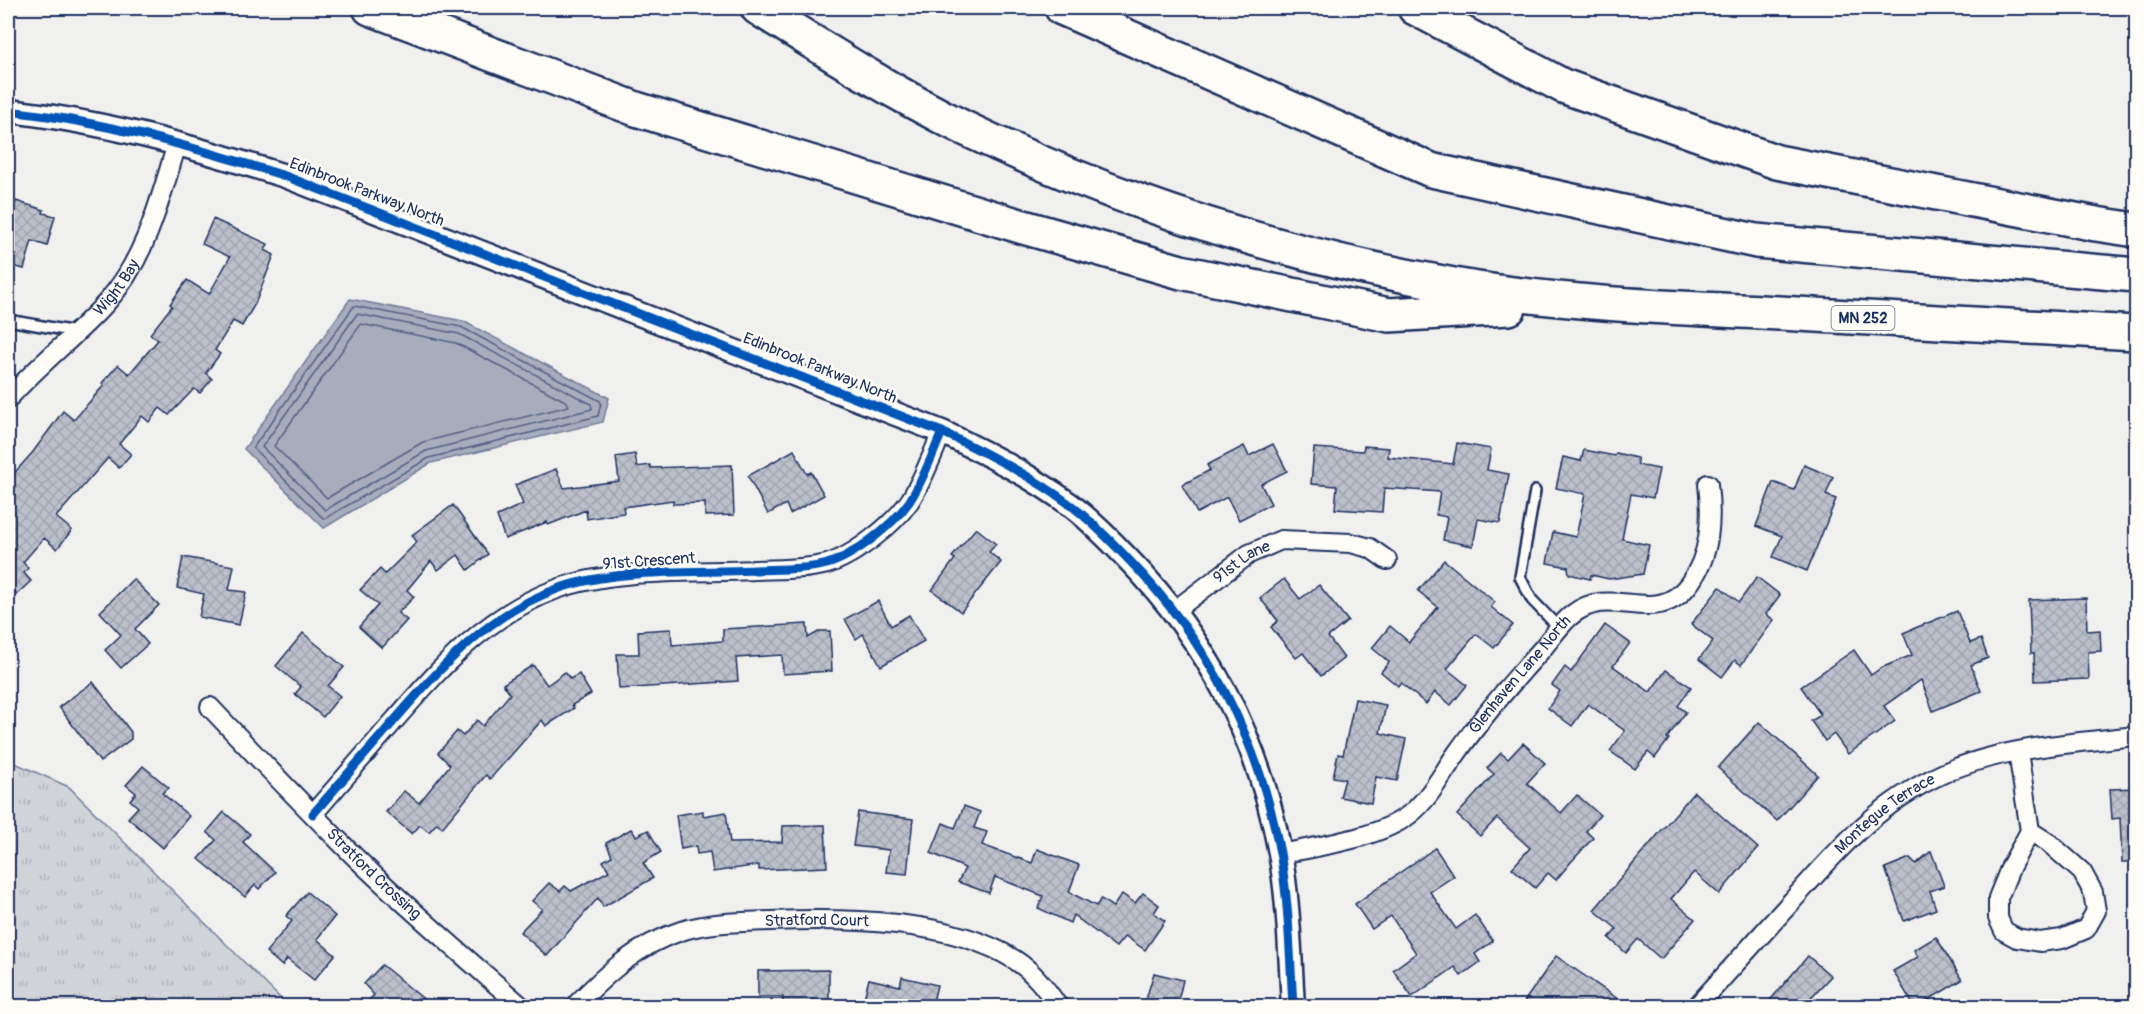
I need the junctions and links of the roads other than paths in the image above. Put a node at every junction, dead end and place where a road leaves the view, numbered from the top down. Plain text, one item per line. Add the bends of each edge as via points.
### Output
1 (758, 8) edge
2 (1062, 8) edge
3 (1415, 8) edge
4 (383, 13) edge
5 (8, 111) edge
6 (177, 144) junction
7 (2136, 230) edge
8 (2136, 275) edge
9 (1589, 303) junction
10 (8, 320) edge
11 (76, 332) junction
12 (2136, 333) edge
13 (8, 399) edge
14 (942, 432) junction
15 (1708, 484) dead end
16 (1535, 491) dead end
17 (1387, 560) dead end
18 (1174, 611) junction
19 (1560, 628) junction
20 (210, 707) dead end
21 (2136, 736) edge
22 (2018, 752) junction
23 (313, 814) junction
24 (2030, 831) junction
25 (1281, 854) junction
26 (521, 1006) edge
27 (575, 1006) edge
28 (1058, 1006) edge
29 (1293, 1006) edge
30 (1697, 1006) edge

1 - 9 highway via 848,64 963,127 1082,180 1204,224 1342,262 1460,286
2 - 8 highway via 1431,170 1756,241
3 - 7 highway via 1563,86 1777,162
4 - 9 highway via 636,108 1169,268 1389,315
5 - 6 street, Edinbrook Parkway North via 101,124
6 - 11 street, Wight Bay via 140,254 108,301
6 - 14 street, Edinbrook Parkway North via 285,176 357,203
9 - 12 highway, MN 252
10 - 11 lane
11 - 13 street, Wight Bay
14 - 18 street, Edinbrook Parkway North via 1022,473 1072,507 1114,543
14 - 23 street, 91st Crescent via 909,503 864,545 828,563 794,569 592,580 557,589 516,608 457,652
15 - 19 street, Glenhaven Lane North via 1712,519 1705,553 1690,584 1673,600 1650,607 1609,601 1590,604
16 - 19 lane via 1520,577 1532,600
17 - 18 street, 91st Lane via 1370,548 1351,543 1281,540 1250,554
18 - 25 street, Edinbrook Parkway North via 1232,703 1253,751
19 - 25 street, Glenhaven Lane North via 1489,709 1428,796 1408,815 1371,834
20 - 23 street, Stratford Crossing
21 - 22 street, Montegue Terrace
22 - 24 street
22 - 30 street, Montegue Terrace via 1945,772 1868,821
23 - 26 street, Stratford Crossing via 405,904
24 - 24 street via 2082,872 2093,892 2096,911 2086,929 2062,939 2040,942 2004,931 1998,918 1998,898
25 - 29 street, Edinbrook Parkway North
27 - 28 street, Stratford Court via 619,964 648,945 681,931 715,924 819,919 910,926 989,946 1016,960 1039,980

